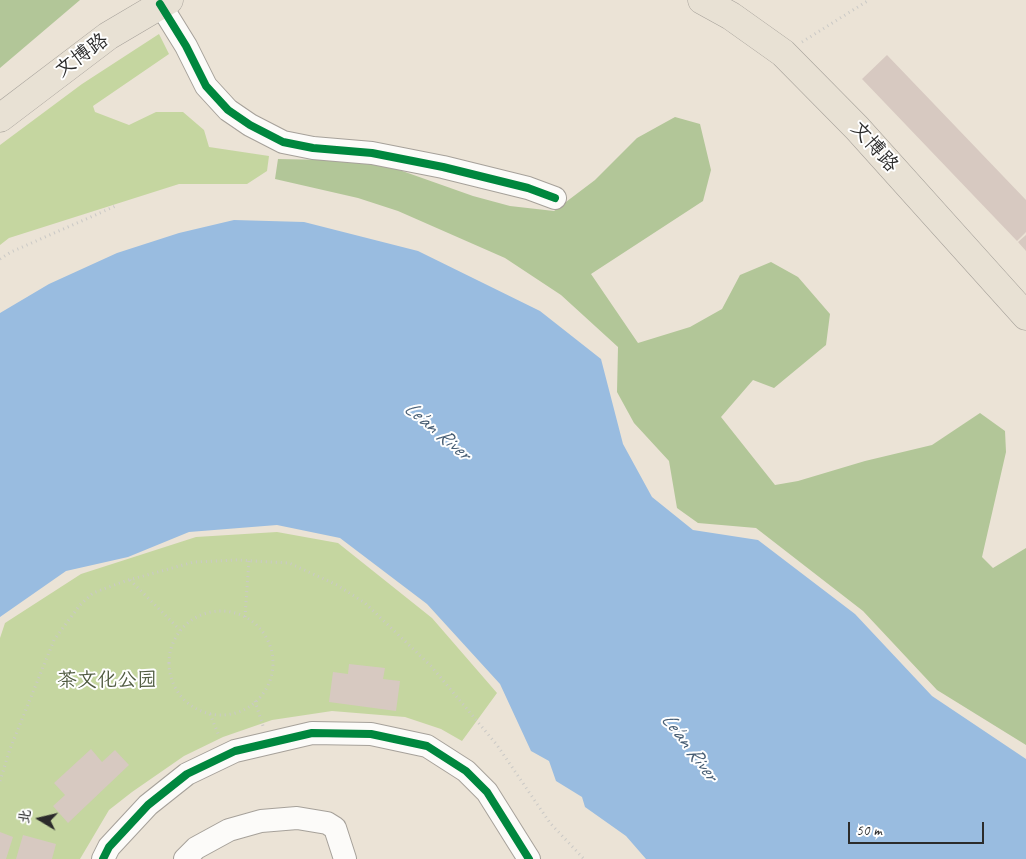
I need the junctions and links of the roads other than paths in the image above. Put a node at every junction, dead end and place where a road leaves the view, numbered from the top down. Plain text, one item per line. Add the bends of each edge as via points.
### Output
1 (702, 0) edge
2 (165, 2) edge
3 (731, 8) edge
4 (0, 118) edge
5 (555, 198) dead end
6 (1026, 316) edge
7 (103, 859) edge
8 (185, 859) edge
9 (346, 859) edge
10 (529, 859) edge

1 - 3 main road, 文博路
2 - 4 main road, 文博路 via 108,36
2 - 5 street via 206,86 228,110 283,142 372,153 443,167
3 - 6 main road, 文博路 via 783,54 857,128
7 - 10 street via 109,847 148,805 187,774 236,751 312,733 371,734 427,746 466,772 487,792
8 - 9 street via 196,848 229,830 298,818 327,823 336,828

